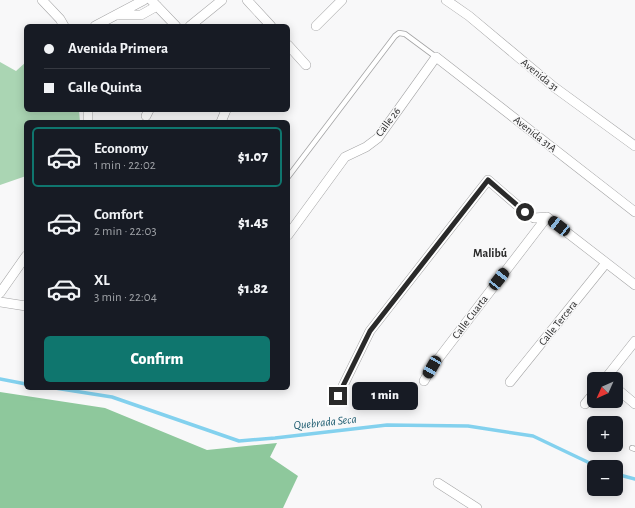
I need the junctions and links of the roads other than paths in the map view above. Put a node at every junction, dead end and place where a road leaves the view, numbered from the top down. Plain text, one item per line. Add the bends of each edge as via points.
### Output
1 (42, 0) edge
2 (144, 0) edge
3 (222, 0) edge
4 (247, 0) edge
5 (342, 0) edge
6 (446, 0) edge
7 (154, 3) edge
8 (116, 15) junction
9 (63, 24) edge
10 (99, 24) edge
11 (174, 24) edge
12 (192, 24) edge
13 (269, 24) edge
14 (316, 26) dead end
15 (290, 47) edge
16 (436, 57) junction
17 (306, 65) dead end
18 (635, 146) edge
19 (290, 174) edge
20 (635, 212) edge
21 (547, 217) junction
22 (290, 231) edge
23 (24, 259) edge
24 (606, 263) junction
25 (635, 285) edge
26 (0, 293) edge
27 (0, 302) edge
28 (24, 306) edge
29 (635, 341) edge
30 (611, 372) edge
31 (424, 381) dead end
32 (510, 382) dead end
33 (623, 394) edge
34 (338, 396) dead end
35 (635, 404) edge
36 (438, 483) dead end
37 (477, 508) edge

1 - 9 street
2 - 8 street
3 - 12 street
4 - 13 street
5 - 14 street
6 - 18 street, Avenida 31 via 554,87
7 - 8 street via 141,15
7 - 11 street
8 - 10 street
15 - 17 street
16 - 19 lane via 405,34 399,33 395,36
16 - 20 street, Avenida 31A
16 - 22 street, Calle 26 via 378,138 346,157
21 - 24 street
21 - 31 street, Calle Cuarta
21 - 34 street via 534,218 488,180 370,331
23 - 26 street
24 - 25 street
24 - 32 street, Calle Tercera
27 - 28 street
29 - 30 street
33 - 35 street
36 - 37 street

